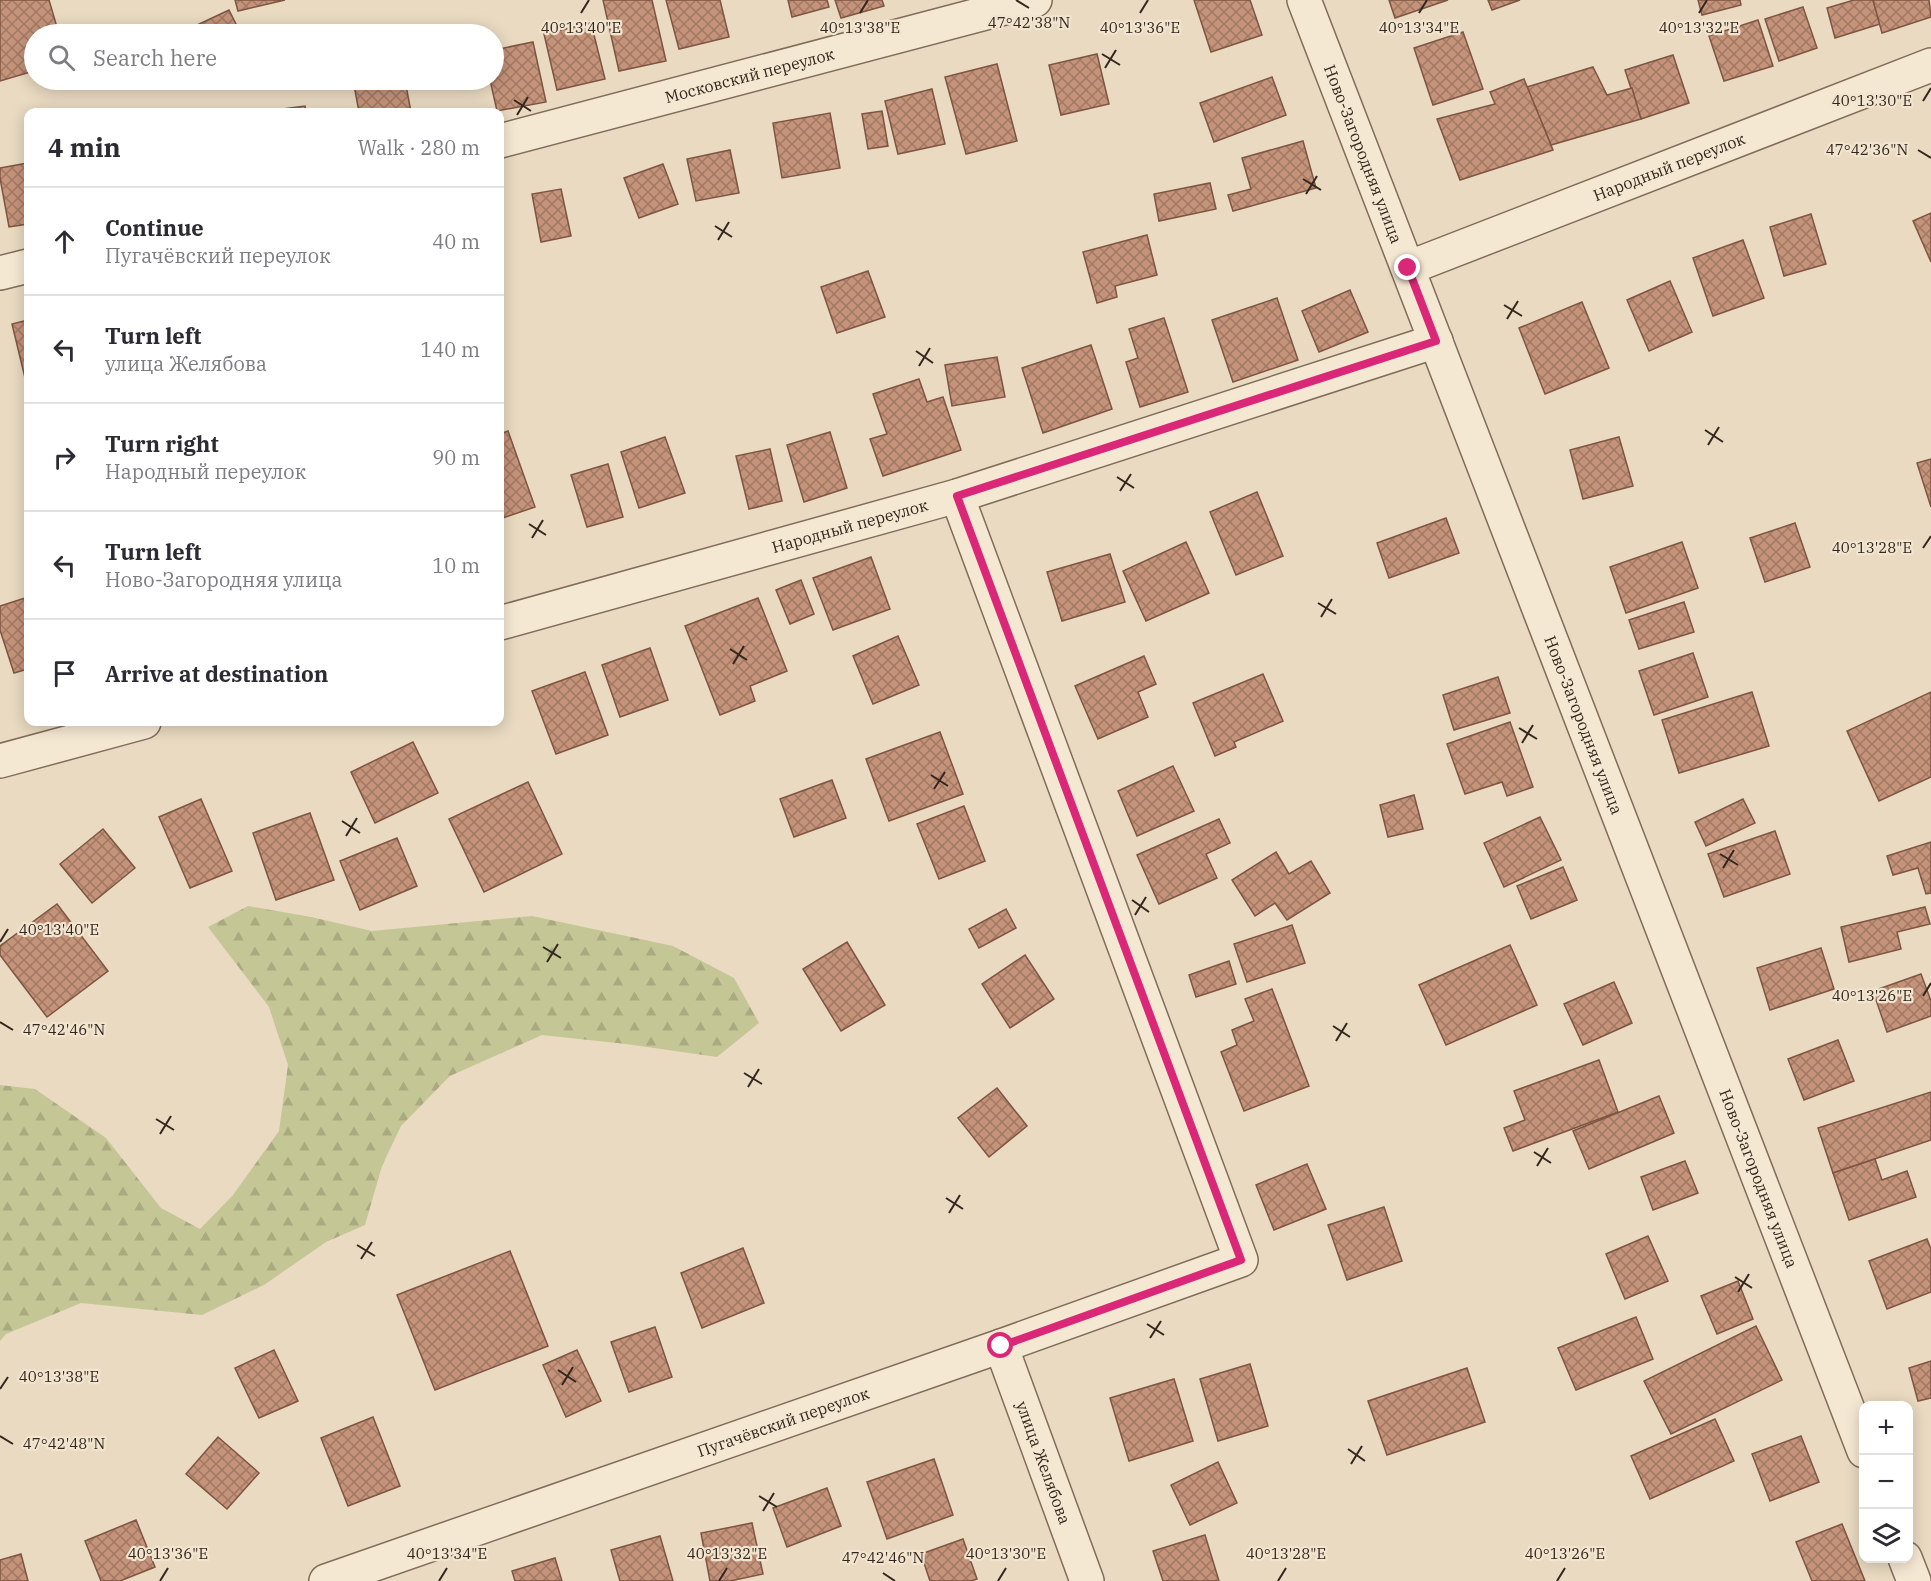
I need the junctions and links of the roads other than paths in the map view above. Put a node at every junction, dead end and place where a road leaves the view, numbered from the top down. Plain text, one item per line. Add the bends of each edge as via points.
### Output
1 (1035, 0) edge
2 (1304, 0) edge
3 (1931, 65) edge
4 (504, 140) edge
5 (24, 267) edge
6 (1408, 268) junction
7 (0, 273) edge
8 (1436, 341) junction
9 (957, 496) junction
10 (504, 622) edge
11 (130, 726) edge
12 (0, 762) edge
13 (1001, 1346) junction
14 (1859, 1441) edge
15 (1907, 1563) edge
16 (326, 1581) edge
17 (1087, 1581) edge
18 (1914, 1581) edge

1 - 4 street, Московский переулок
2 - 6 street, Ново-Загородняя улица
3 - 6 street, Народный переулок
5 - 7 street
6 - 8 street, Ново-Загородняя улица
8 - 9 street, Народный переулок
8 - 14 street, Ново-Загородняя улица
9 - 10 street, Народный переулок
9 - 13 street, Пугачёвский переулок via 1241,1260
11 - 12 street
13 - 16 street, Пугачёвский переулок
13 - 17 street, улица Желябова
15 - 18 street

